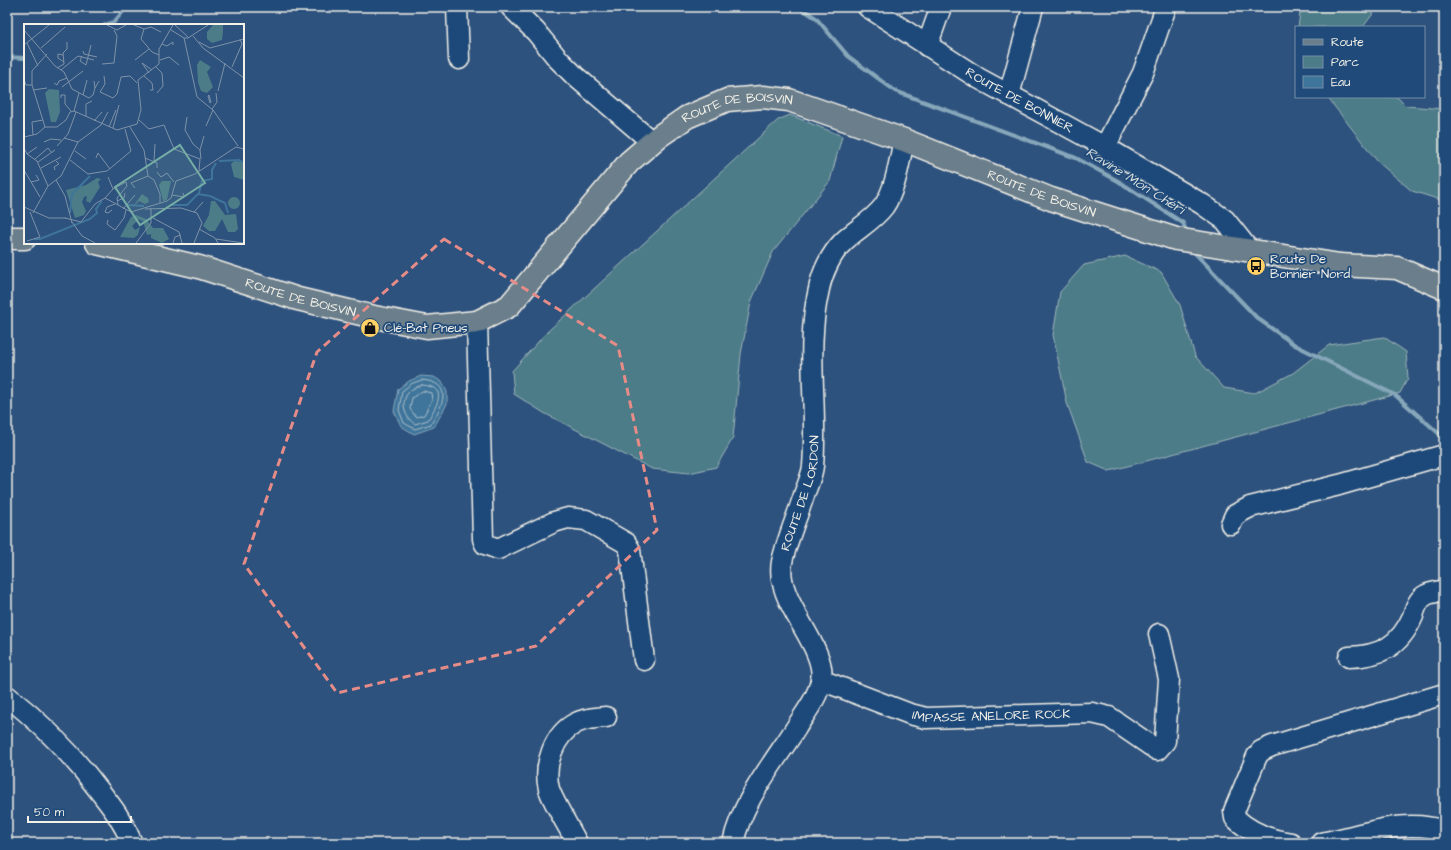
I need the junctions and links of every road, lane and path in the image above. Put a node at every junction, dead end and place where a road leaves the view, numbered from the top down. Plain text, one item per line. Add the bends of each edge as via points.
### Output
1 (457, 7) edge
2 (511, 7) edge
3 (868, 7) edge
4 (941, 7) edge
5 (1033, 7) edge
6 (1166, 7) edge
7 (927, 46) junction
8 (459, 59) dead end
9 (1009, 95) junction
10 (904, 140) junction
11 (652, 142) junction
12 (1105, 147) junction
13 (7, 238) edge
14 (24, 238) edge
15 (101, 244) edge
16 (1248, 249) junction
17 (1444, 288) edge
18 (477, 322) junction
19 (1444, 455) edge
20 (1231, 524) dead end
21 (1444, 590) edge
22 (1159, 634) dead end
23 (1349, 657) dead end
24 (644, 660) dead end
25 (821, 680) junction
26 (1444, 694) edge
27 (7, 696) edge
28 (606, 717) dead end
29 (1444, 831) edge
30 (132, 843) edge
31 (577, 843) edge
32 (733, 843) edge
33 (1291, 843) edge
34 (1321, 843) edge

1 - 8 street
2 - 11 street via 558,59
3 - 7 street, ROUTE DE BONNIER
4 - 7 street
5 - 9 street
6 - 12 street via 1143,73
7 - 9 street, ROUTE DE BONNIER
9 - 12 street, ROUTE DE BONNIER
10 - 11 main road, ROUTE DE BOISVIN via 789,100 763,97 728,100 687,117
10 - 16 main road, ROUTE DE BOISVIN via 1051,199 1180,239
10 - 25 street, ROUTE DE LORDON via 891,193 883,207 842,242 829,260 818,289 812,341 815,442 812,470 782,564 784,586 820,660
11 - 18 main road, ROUTE DE BOISVIN via 629,162 508,306
12 - 16 street, ROUTE DE BONNIER via 1225,220
13 - 14 main road
15 - 18 main road, ROUTE DE BOISVIN via 199,267 298,299 374,317 427,327
16 - 17 main road, ROUTE DE BOISVIN via 1340,265 1397,268
18 - 24 street via 485,544 498,549 554,522 568,518 586,520 626,543 630,550
19 - 20 street via 1250,507 1235,514
21 - 23 street via 1426,594 1419,600 1404,634 1383,651 1367,656
22 - 25 street, IMPASSE ANELORE ROCK via 1169,679 1165,741 1157,750 1109,718 1092,713 926,718
25 - 32 street, ROUTE DE LORDON via 814,700 753,793
26 - 33 street via 1262,751 1251,766 1234,811 1235,818 1254,833
27 - 30 street via 31,715 70,753 124,823
28 - 31 street via 577,722 568,728 557,740 549,758 549,790
29 - 34 street via 1429,826 1398,826

